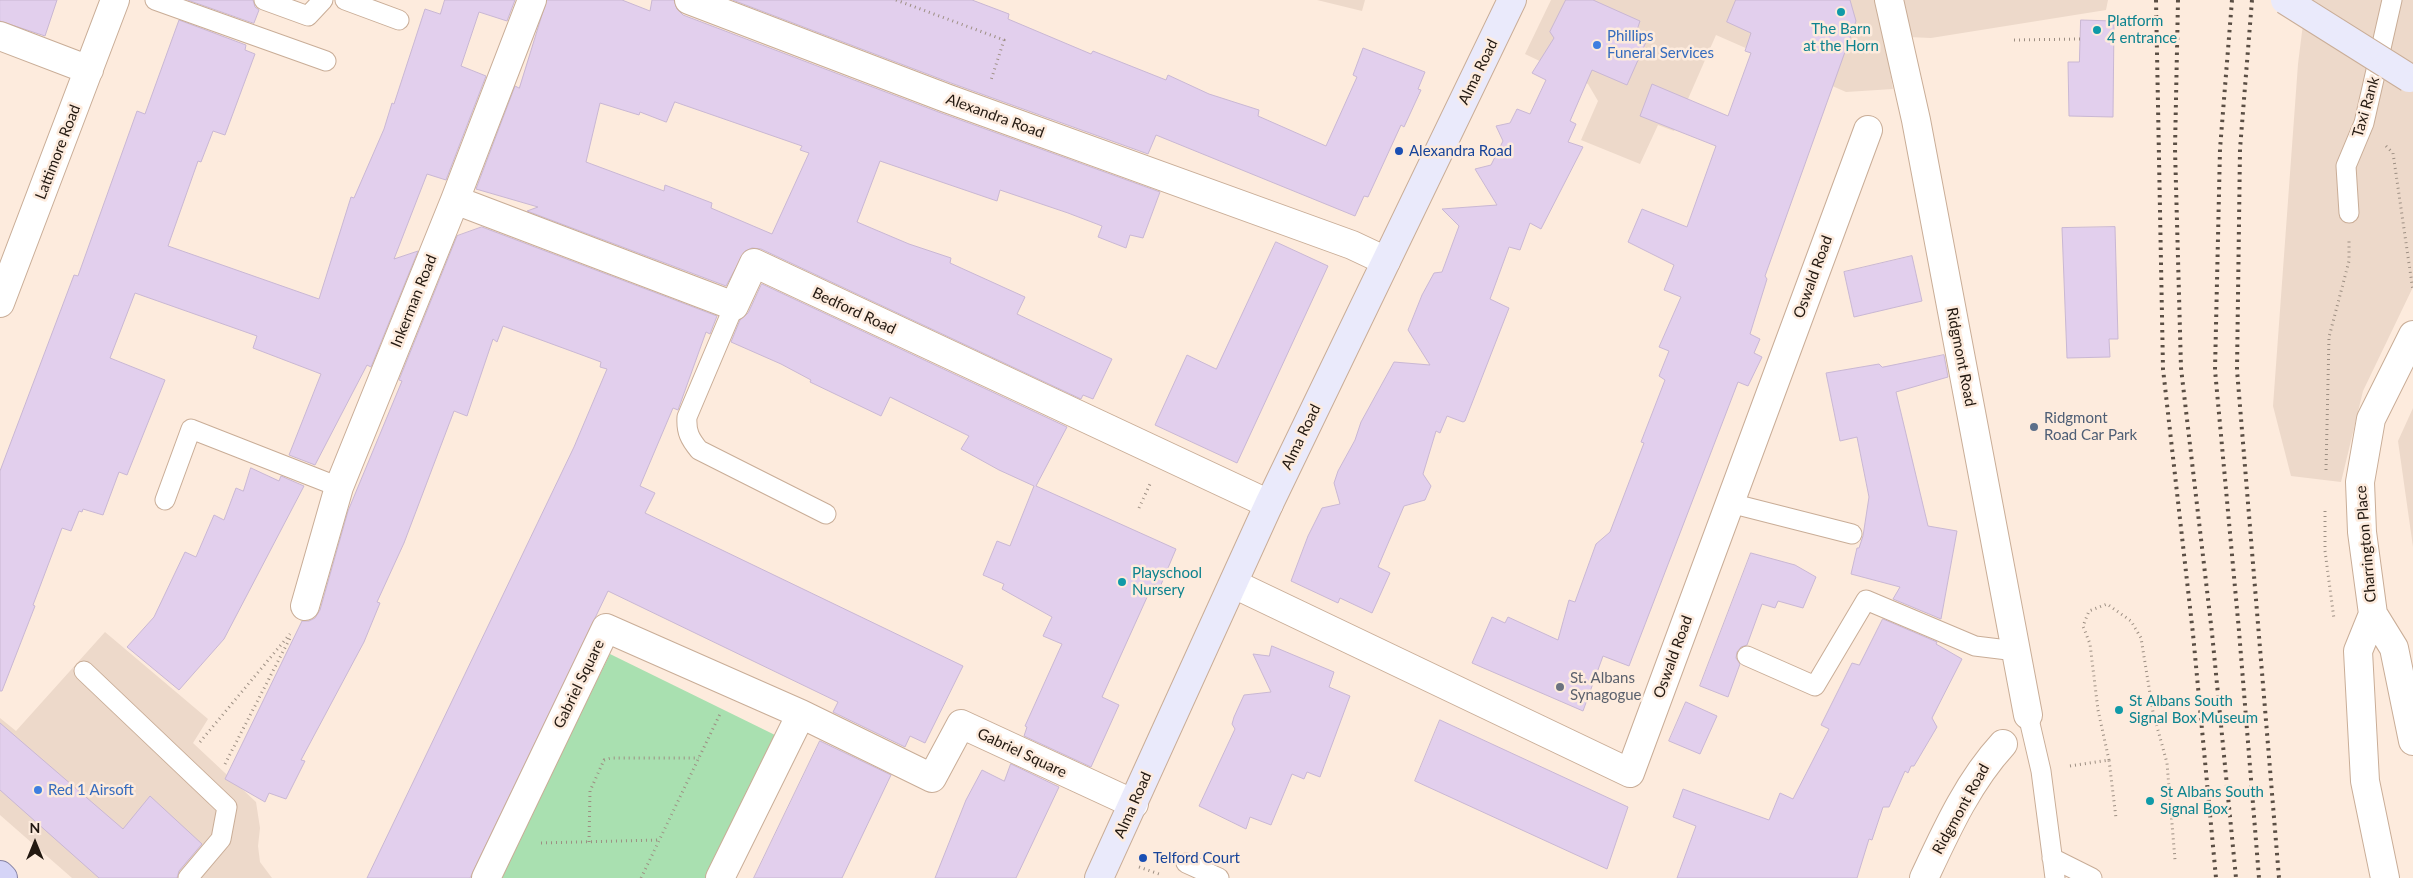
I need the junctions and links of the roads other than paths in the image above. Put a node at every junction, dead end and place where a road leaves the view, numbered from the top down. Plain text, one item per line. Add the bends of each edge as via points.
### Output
1 (114, 0) edge
2 (155, 0) edge
3 (264, 0) edge
4 (323, 0) edge
5 (345, 0) edge
6 (532, 0) edge
7 (689, 0) edge
8 (1512, 0) edge
9 (1889, 0) edge
10 (2285, 0) edge
11 (2392, 0) edge
12 (399, 20) dead end
13 (0, 36) edge
14 (326, 61) dead end
15 (89, 70) junction
16 (2411, 79) edge
17 (1868, 130) dead end
18 (455, 200) junction
19 (2349, 213) dead end
20 (1386, 261) junction
21 (0, 303) edge
22 (734, 306) junction
23 (2413, 336) edge
24 (339, 486) junction
25 (165, 500) dead end
26 (1730, 503) junction
27 (1269, 504) junction
28 (826, 514) dead end
29 (1852, 534) dead end
30 (1234, 584) junction
31 (305, 606) dead end
32 (2373, 614) junction
33 (2016, 651) junction
34 (1747, 656) dead end
35 (84, 671) dead end
36 (801, 714) junction
37 (2028, 715) joint
38 (2413, 741) edge
39 (2003, 744) dead end
40 (1134, 804) junction
41 (2052, 858) junction
42 (1186, 863) dead end
43 (0, 875) edge
44 (4, 878) edge
45 (188, 878) edge
46 (486, 878) edge
47 (720, 878) edge
48 (1099, 878) edge
49 (1219, 878) edge
50 (1924, 878) edge
51 (2055, 878) edge
52 (2092, 878) edge
53 (2385, 878) edge

1 - 15 street, Lattimore Road
2 - 14 lane
3 - 4 lane via 308,16
5 - 12 lane
6 - 18 street, Inkerman Road
7 - 20 street, Alexandra Road via 982,111 1352,245
8 - 20 main road, Alma Road
9 - 33 street, Ridgmont Road via 1916,120
10 - 16 main road, bridge
11 - 19 lane, Taxi Rank via 2364,123 2346,166
13 - 15 street
15 - 21 street, Lattimore Road
17 - 26 street, Oswald Road
18 - 22 street
18 - 24 street, Inkerman Road
20 - 27 main road, Alma Road
22 - 27 street, Bedford Road via 754,263
22 - 28 lane via 686,417 690,439 699,450
23 - 32 street, Charrington Place via 2371,419 2364,449 2360,482 2362,532
24 - 25 lane via 191,429
24 - 31 street, Inkerman Road
26 - 29 lane
26 - 30 street, Oswald Road via 1630,773
27 - 30 main road, Alma Road
30 - 40 main road, Alma Road via 1172,714
32 - 38 street, Charrington Place via 2394,648
32 - 53 street, Charrington Place via 2358,651 2365,781
33 - 34 lane via 1975,646 1866,600 1815,686
33 - 37 street, Ridgmont Road
35 - 45 lane via 227,808 221,839
36 - 40 street, Gabriel Square via 932,778 961,724
36 - 46 street, Gabriel Square via 606,628
36 - 47 street
37 - 41 lane via 2041,771
39 - 50 street, Ridgmont Road via 1985,763 1962,802
40 - 48 main road, Alma Road
41 - 51 lane
41 - 52 lane
42 - 49 lane
43 - 44 main road

